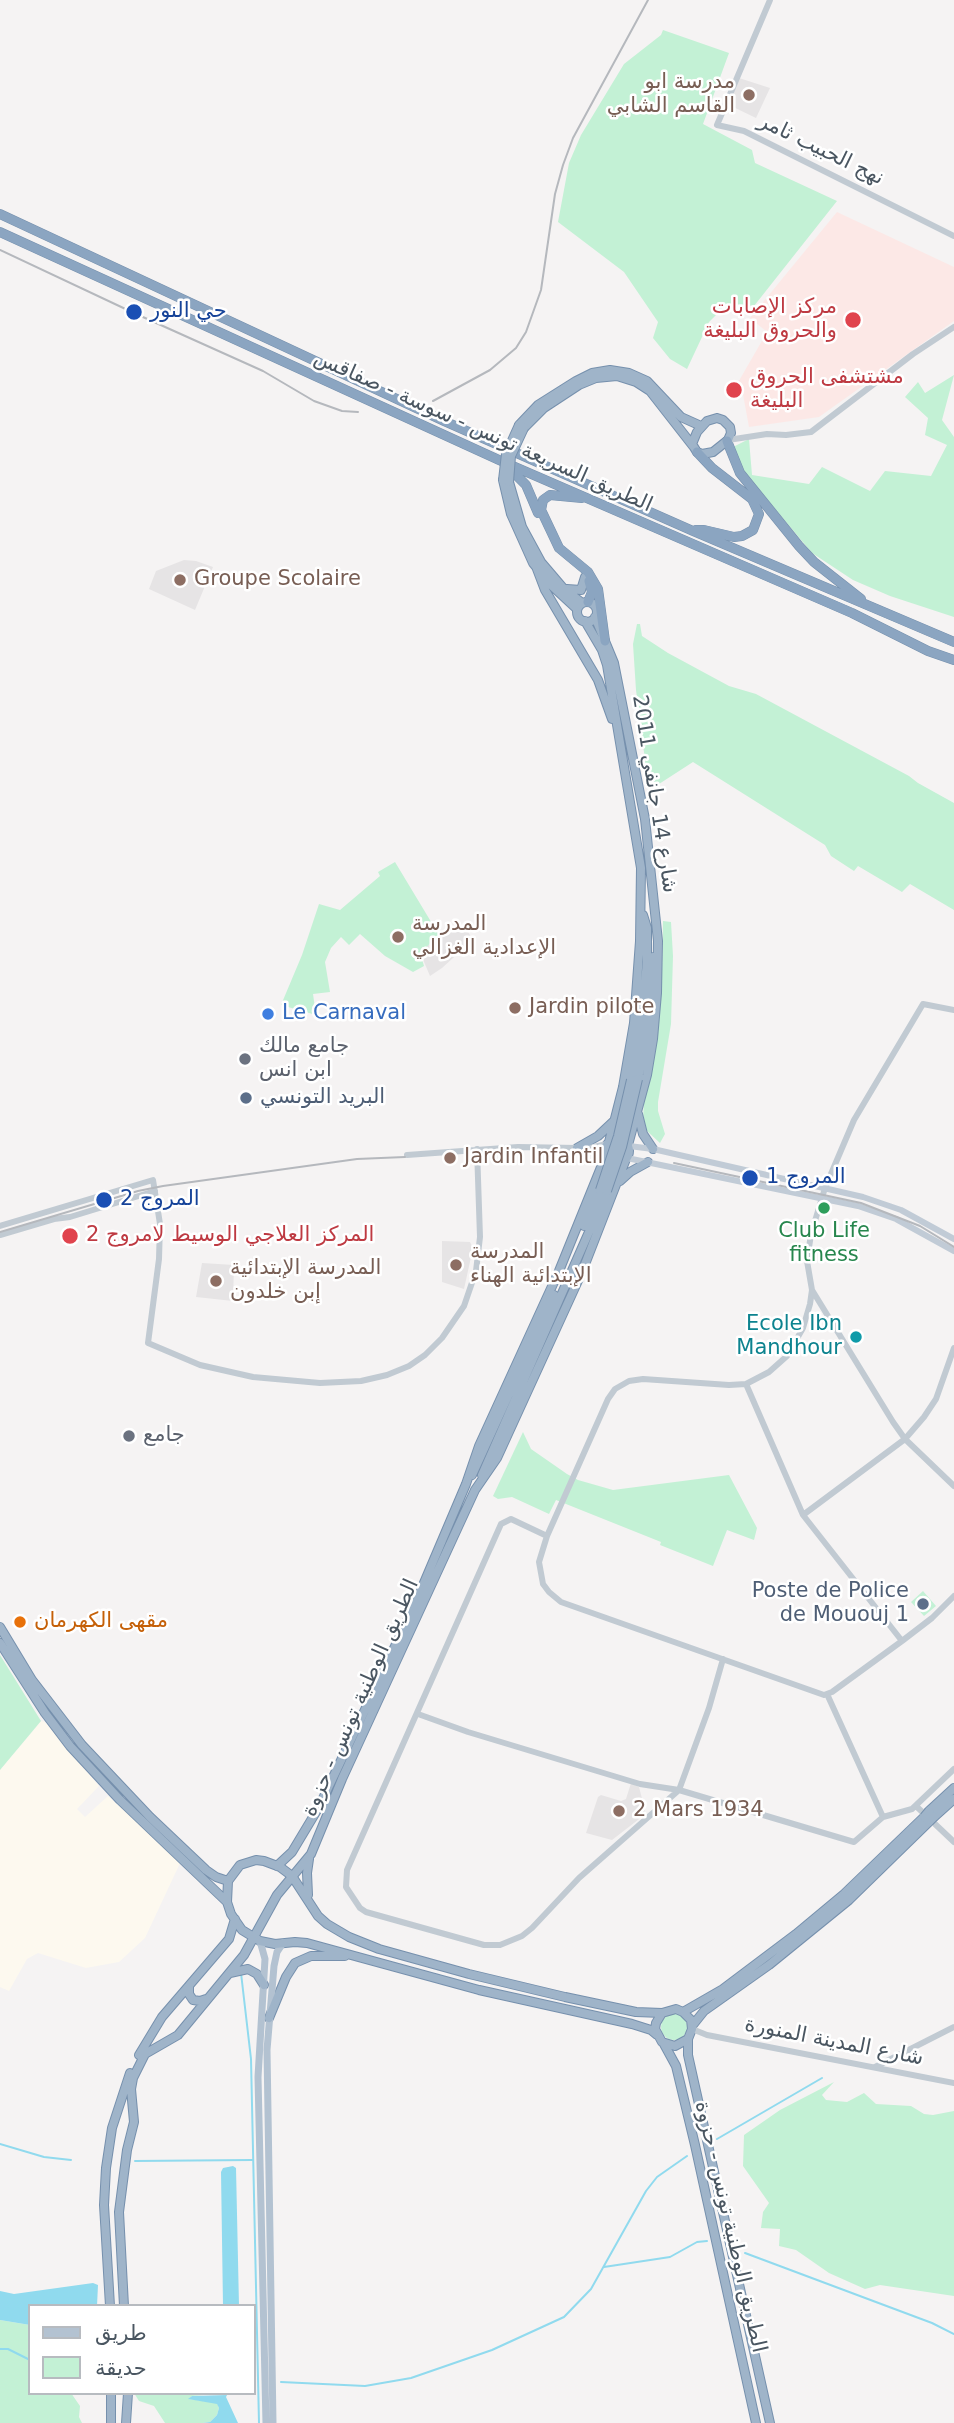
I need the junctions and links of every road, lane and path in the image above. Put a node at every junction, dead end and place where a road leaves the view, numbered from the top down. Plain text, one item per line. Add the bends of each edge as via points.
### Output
1 (770, 0) edge
2 (0, 214) edge
3 (0, 232) edge
4 (954, 236) edge
5 (954, 327) edge
6 (522, 426) junction
7 (701, 426) junction
8 (729, 438) junction
9 (695, 449) junction
10 (499, 460) junction
11 (506, 481) junction
12 (588, 498) junction
13 (694, 531) junction
14 (537, 569) junction
15 (586, 576) junction
16 (564, 589) junction
17 (864, 603) junction
18 (583, 605) junction
19 (595, 617) junction
20 (585, 621) junction
21 (605, 641) junction
22 (954, 642) edge
23 (928, 651) junction
24 (954, 660) edge
25 (954, 668) edge
26 (620, 741) junction
27 (641, 913) junction
28 (656, 914) junction
29 (954, 1010) edge
30 (635, 1080) junction
31 (638, 1111) junction
32 (616, 1119) junction
33 (608, 1143) junction
34 (628, 1146) junction
35 (581, 1148) junction
36 (477, 1149) junction
37 (653, 1149) junction
38 (606, 1154) junction
39 (407, 1155) dead end
40 (626, 1159) junction
41 (648, 1162) junction
42 (617, 1186) junction
43 (825, 1188) junction
44 (155, 1191) junction
45 (604, 1191) junction
46 (822, 1199) junction
47 (0, 1226) edge
48 (0, 1235) edge
49 (954, 1239) edge
50 (954, 1251) edge
51 (812, 1290) junction
52 (954, 1348) edge
53 (746, 1384) junction
54 (905, 1439) junction
55 (466, 1484) junction
56 (954, 1486) edge
57 (475, 1490) junction
58 (803, 1515) junction
59 (547, 1536) junction
60 (954, 1596) edge
61 (0, 1627) edge
62 (902, 1641) junction
63 (0, 1643) edge
64 (723, 1659) junction
65 (827, 1694) junction
66 (418, 1714) junction
67 (954, 1769) edge
68 (954, 1788) edge
69 (679, 1790) junction
70 (954, 1799) edge
71 (916, 1806) junction
72 (883, 1817) junction
73 (929, 1817) junction
74 (954, 1842) edge
75 (311, 1854) junction
76 (277, 1866) junction
77 (292, 1876) junction
78 (228, 1881) junction
79 (276, 1895) junction
80 (227, 1902) junction
81 (311, 1904) junction
82 (234, 1919) junction
83 (257, 1939) junction
84 (283, 1943) junction
85 (356, 1955) junction
86 (227, 1975) junction
87 (190, 1983) junction
88 (264, 1984) junction
89 (207, 1999) junction
90 (683, 2011) junction
91 (662, 2013) junction
92 (270, 2018) junction
93 (954, 2027) edge
94 (690, 2033) junction
95 (659, 2038) junction
96 (892, 2058) junction
97 (874, 2068) junction
98 (895, 2071) junction
99 (954, 2083) edge
100 (110, 2304) edge
101 (124, 2304) edge
102 (111, 2395) edge
103 (128, 2395) edge
104 (111, 2423) edge
105 (126, 2423) edge
106 (266, 2423) edge
107 (273, 2423) edge
108 (756, 2423) edge
109 (770, 2423) edge

1 - 4 street, نهج الحبيب ثامر via 717,125 744,131
2 - 13 highway, الطريق السريعة تونس - سوسة - صفاقس via 444,421
3 - 10 highway, الطريق السريعة تونس - سوسة - صفاقس
5 - 8 street via 811,432
6 - 7 highway via 538,405 581,377 610,370 641,378 681,417
6 - 9 highway via 579,386 617,376 650,391
6 - 11 highway, bridge via 508,447
7 - 8 highway via 720,418 728,424
7 - 9 highway
8 - 9 highway via 712,452
8 - 17 highway via 732,456 744,478 799,546
9 - 13 highway via 752,499 759,514 755,526 742,536
10 - 12 highway, الطريق السريعة تونس - سوسة - صفاقس
10 - 15 highway via 526,485 555,551
11 - 14 highway via 511,514
11 - 16 highway via 524,532
12 - 21 highway via 550,495 541,510 559,548 588,572 598,589
12 - 23 highway, الطريق السريعة تونس - سوسة - صفاقس
13 - 17 highway, الطريق السريعة تونس - سوسة - صفاقس
14 - 18 highway
14 - 26 highway via 598,680
15 - 16 highway via 581,590
15 - 18 highway via 592,589
16 - 18 highway
17 - 22 highway, الطريق السريعة تونس - سوسة - صفاقس
18 - 19 highway, شارع 14 جانفي 2011 via 596,609
18 - 20 highway, شارع 14 جانفي 2011 via 578,615
19 - 20 highway
19 - 21 highway, شارع 14 جانفي 2011
20 - 26 highway, شارع 14 جانفي 2011 via 605,658
21 - 28 highway, شارع 14 جانفي 2011 via 614,663 645,818
23 - 24 highway, الطريق السريعة تونس - سوسة - صفاقس
23 - 25 highway
26 - 27 highway, شارع 14 جانفي 2011 via 639,852
27 - 30 highway via 647,928 647,962
27 - 32 highway, شارع 14 جانفي 2011 via 634,1023
28 - 30 highway via 651,995
28 - 31 highway, شارع 14 جانفي 2011 via 657,993
29 - 43 street via 923,1004 854,1121
30 - 45 highway, bridge via 625,1136
31 - 34 highway, شارع 14 جانفي 2011
31 - 37 highway via 643,1135
32 - 33 highway, شارع 14 جانفي 2011
32 - 35 highway
33 - 34 highway via 621,1139
33 - 35 street
33 - 38 highway, الطريق الوطنية تونس - حزوة
34 - 37 main road
34 - 40 highway, الطريق الوطنية تونس - حزوة
35 - 36 street
35 - 38 street
36 - 39 street
36 - 44 street via 480,1237 476,1271 464,1306 425,1355 387,1375 361,1381 284,1381 212,1368 148,1343 159,1259
37 - 43 main road
38 - 40 highway via 617,1163
38 - 55 highway, الطريق الوطنية تونس - حزوة
40 - 41 main road
40 - 42 highway, الطريق الوطنية تونس - حزوة
41 - 42 highway via 630,1171
41 - 46 main road
42 - 57 highway, الطريق الوطنية تونس - حزوة via 497,1458
43 - 46 street
43 - 49 main road via 901,1210
44 - 47 street via 153,1180
44 - 48 street
45 - 55 highway
45 - 57 highway
46 - 50 main road via 896,1219
46 - 51 street via 808,1247
51 - 53 street via 794,1347 780,1363
51 - 54 street
52 - 54 street via 936,1399
53 - 58 street
53 - 59 street via 643,1379 621,1384 608,1399
54 - 56 street
54 - 58 street
55 - 76 highway, الطريق الوطنية تونس - حزوة via 319,1807 292,1852
57 - 75 highway, الطريق الوطنية تونس - حزوة
58 - 62 street
59 - 64 street via 539,1562 540,1577 561,1602
59 - 66 street via 511,1519 501,1524
60 - 62 street
61 - 78 highway via 32,1680 82,1745 206,1870
62 - 65 street
63 - 80 highway via 70,1746
64 - 65 street
64 - 69 street
65 - 72 street
66 - 69 street via 640,1784
66 - 69 street via 345,1876 349,1893 366,1912 484,1945 510,1942 532,1928 579,1878
67 - 71 street
68 - 73 highway
69 - 72 street via 854,1842
70 - 73 highway
71 - 72 street
71 - 74 street
73 - 90 highway via 796,1934 723,1989
73 - 94 highway via 849,1900 704,2011
75 - 77 highway, الطريق الوطنية تونس - حزوة
75 - 81 highway via 306,1882
76 - 77 highway
76 - 78 highway via 248,1861 233,1871
76 - 79 highway via 281,1875
77 - 79 highway, الطريق الوطنية تونس - حزوة
77 - 81 highway
78 - 80 highway
79 - 83 highway
80 - 82 highway
81 - 91 highway via 327,1924 379,1949 565,1997
82 - 83 highway
82 - 87 highway via 229,1939
83 - 84 highway
83 - 86 highway
83 - 88 main road via 265,1959
84 - 85 highway via 301,1942
84 - 92 main road via 276,1958
85 - 92 highway via 300,1959 290,1969
85 - 95 highway via 479,1990 632,2024
86 - 88 highway via 248,1969
86 - 89 highway
87 - 89 highway via 190,1997
87 - 100 highway via 142,2050 126,2081 112,2128 104,2191
88 - 106 main road via 258,2077
89 - 101 highway via 178,2035 145,2054 131,2083 134,2122 119,2212
90 - 91 highway
90 - 94 highway via 691,2020
91 - 95 highway via 656,2023
92 - 107 main road via 267,2091
93 - 96 street
94 - 95 highway via 675,2046
94 - 97 street, شارع المدينة المنورة
94 - 109 highway, الطريق الوطنية تونس - حزوة via 688,2054
95 - 108 highway, الطريق الوطنية تونس - حزوة via 674,2061 681,2086
96 - 97 street
96 - 98 street
97 - 98 street, شارع المدينة المنورة
98 - 99 street, شارع المدينة المنورة
102 - 104 highway
103 - 105 highway

